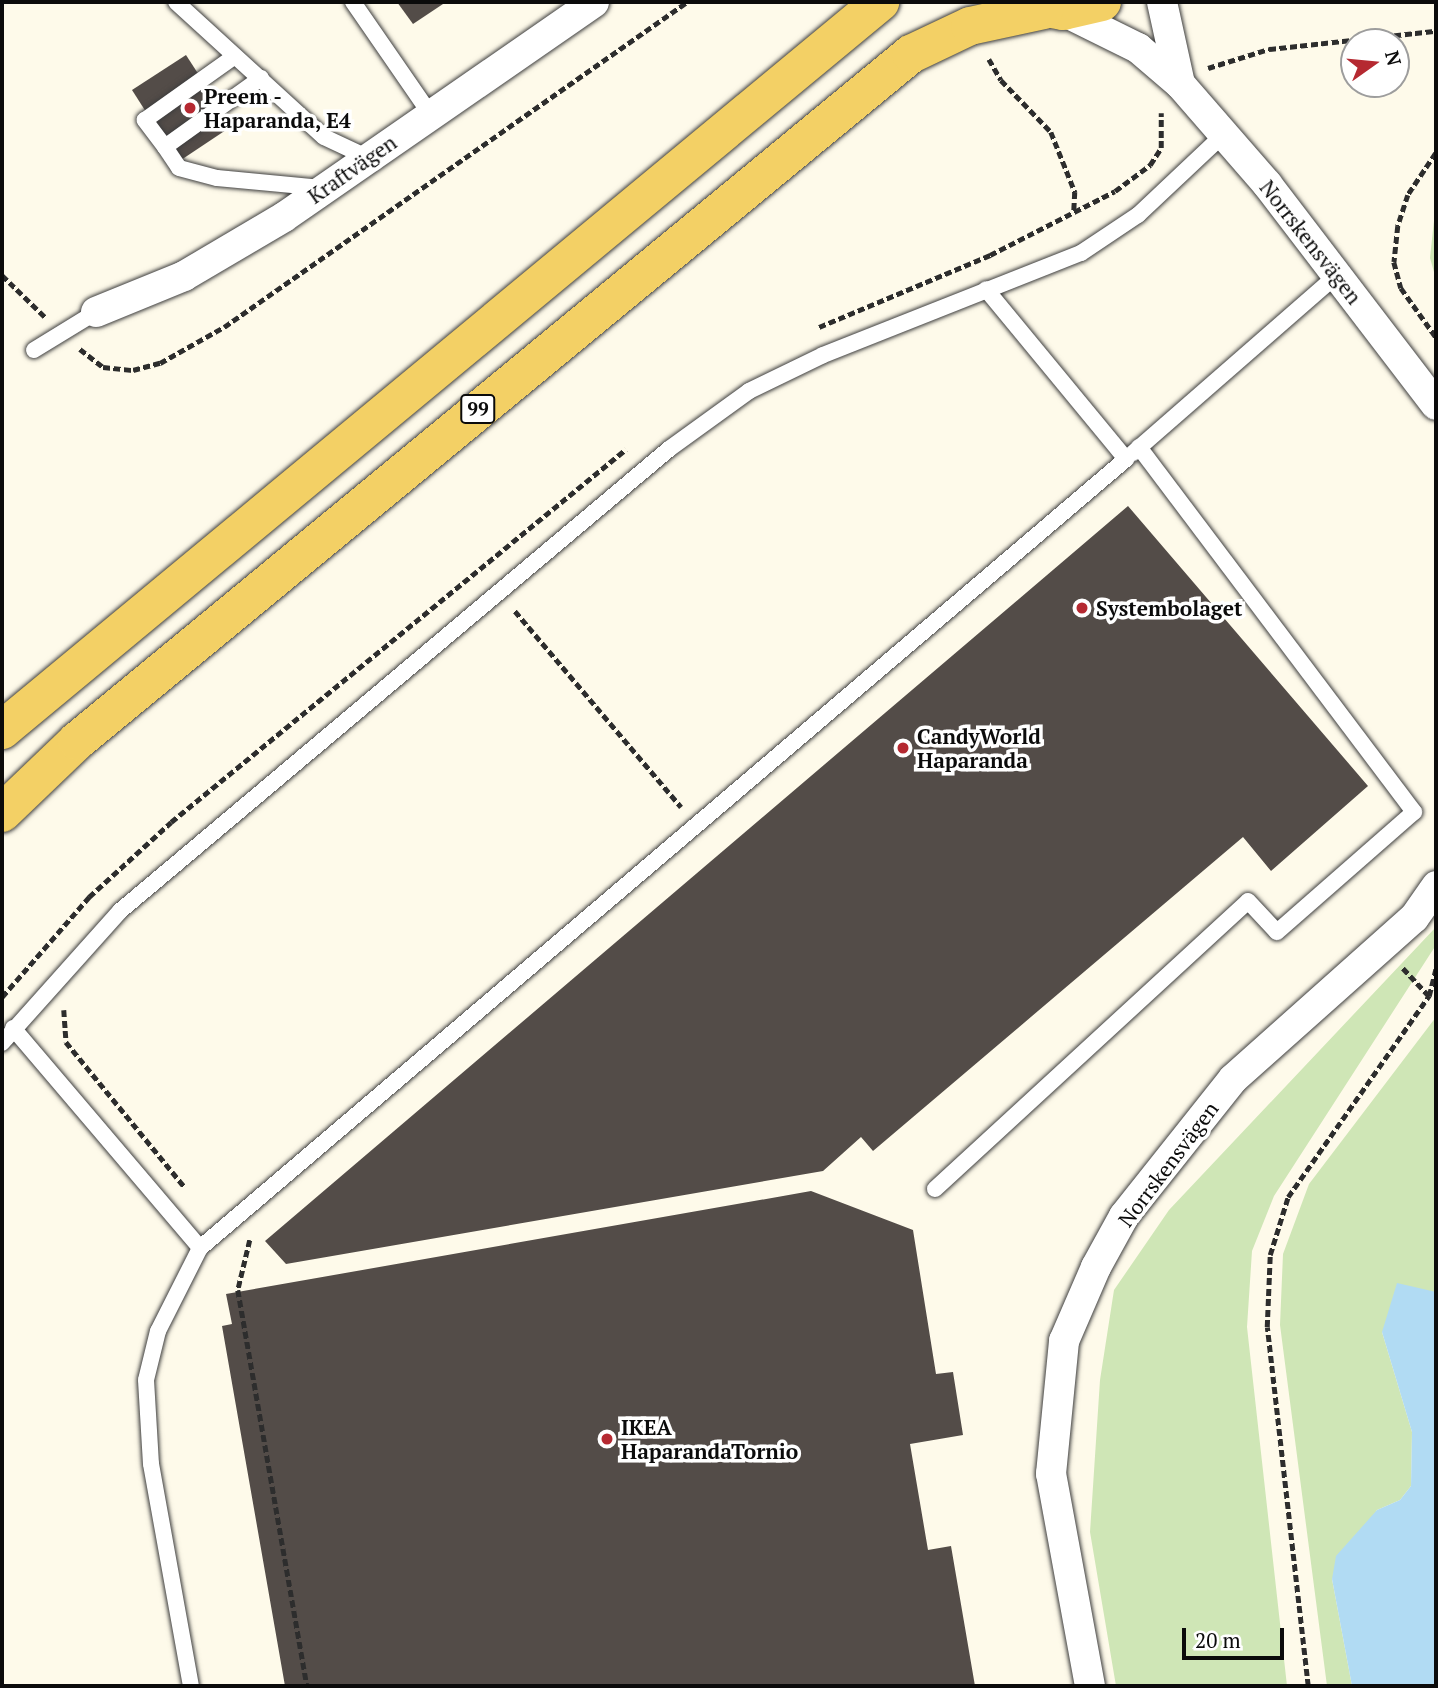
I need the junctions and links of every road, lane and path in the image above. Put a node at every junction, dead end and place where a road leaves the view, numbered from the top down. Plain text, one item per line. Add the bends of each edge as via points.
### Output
1 (176, 2) edge
2 (353, 2) edge
3 (687, 2) edge
4 (880, 2) edge
5 (1102, 2) edge
6 (1162, 2) edge
7 (574, 7) edge
8 (1042, 7) edge
9 (970, 26) junction
10 (1436, 31) edge
11 (235, 56) junction
12 (261, 78) junction
13 (1180, 84) junction
14 (431, 115) junction
15 (1224, 134) junction
16 (165, 147) junction
17 (1436, 153) edge
18 (369, 158) junction
19 (326, 188) junction
20 (958, 268) dead end
21 (2, 275) edge
22 (1337, 275) junction
23 (986, 289) junction
24 (970, 295) junction
25 (96, 312) joint
26 (62, 333) junction
27 (1436, 337) edge
28 (34, 350) dead end
29 (1436, 405) edge
30 (1139, 447) junction
31 (1126, 459) junction
32 (478, 567) dead end
33 (499, 593) junction
34 (2, 730) edge
35 (2, 813) edge
36 (697, 826) junction
37 (1436, 886) edge
38 (1436, 968) edge
39 (22, 973) dead end
40 (45, 994) junction
41 (13, 1028) junction
42 (2, 1043) edge
43 (935, 1189) dead end
44 (194, 1197) dead end
45 (236, 1220) junction
46 (261, 1229) dead end
47 (250, 1238) junction
48 (200, 1248) junction
49 (191, 1686) edge
50 (307, 1686) edge
51 (1090, 1686) edge
52 (1308, 1686) edge

1 - 11 lane
2 - 14 lane
3 - 26 path via 225,327 160,363 133,370 103,367
4 - 34 main road
5 - 8 main road, 99
6 - 13 street, Norrskensvägen
7 - 14 street, Kraftvägen
8 - 9 main road, 99
8 - 13 street, Norrskensvägen via 1138,48
9 - 13 path via 1002,80 1051,132 1075,192 1074,212 1150,165 1161,148 1161,104
9 - 35 main road, 99 via 911,54 836,112 77,741
10 - 13 path via 1269,49 1220,61
11 - 12 lane
11 - 16 lane via 145,120
12 - 16 lane
12 - 18 lane via 324,137
13 - 15 street, Norrskensvägen
14 - 18 street, Kraftvägen
15 - 22 street, Norrskensvägen
15 - 23 lane via 1138,215 1081,253
16 - 19 lane via 179,168 217,178
17 - 27 path via 1408,195 1394,262 1401,288
18 - 19 street, Kraftvägen
19 - 25 street, Kraftvägen via 184,276
20 - 24 path
21 - 26 path
22 - 29 street, Norrskensvägen
22 - 30 lane
23 - 24 lane
23 - 31 lane
24 - 33 lane via 823,355 749,391 670,449
25 - 26 lane
26 - 28 lane
30 - 31 lane
30 - 43 lane via 1413,812 1277,932 1248,901
31 - 36 lane
32 - 33 path
33 - 36 path
33 - 40 lane via 120,911
36 - 45 lane
37 - 51 street, Norrskensvägen via 1413,918 1233,1079 1124,1216 1064,1342 1051,1474
38 - 52 path via 1429,996 1288,1197 1270,1255 1267,1327
39 - 40 path
40 - 41 lane
40 - 44 path via 64,1010 66,1042
41 - 42 lane
41 - 48 lane
45 - 47 path
45 - 48 lane
46 - 47 path
47 - 50 path via 238,1290
48 - 49 lane via 158,1331 146,1380 151,1464

